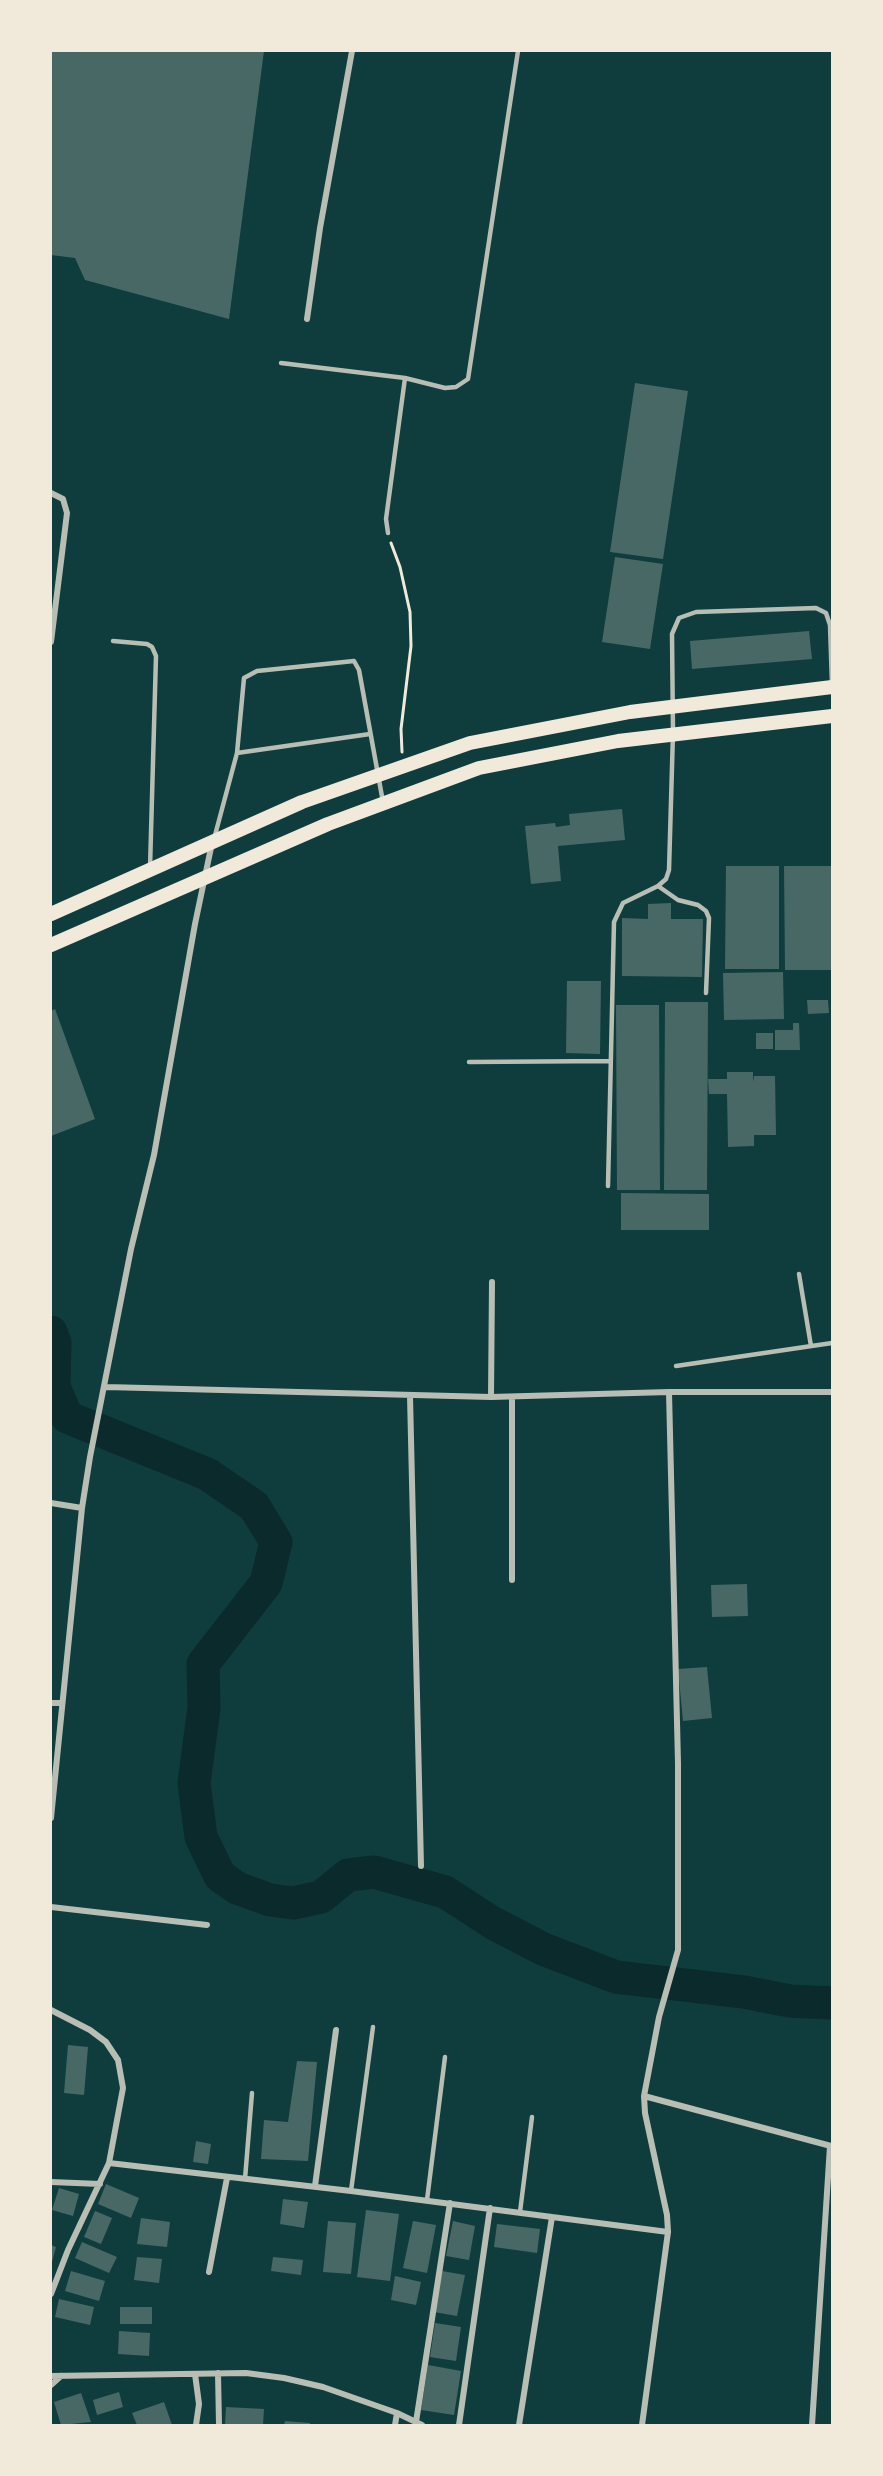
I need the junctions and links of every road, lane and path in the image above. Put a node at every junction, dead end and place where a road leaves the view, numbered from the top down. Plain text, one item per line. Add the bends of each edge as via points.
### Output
1 (352, 51) edge
2 (518, 51) edge
3 (307, 320) dead end
4 (281, 363) dead end
5 (405, 378) junction
6 (51, 493) edge
7 (388, 533) joint
8 (51, 640) edge
9 (112, 641) dead end
10 (832, 687) edge
11 (672, 707) junction
12 (832, 716) edge
13 (673, 733) junction
14 (370, 734) junction
15 (237, 753) junction
16 (403, 765) junction
17 (377, 775) junction
18 (383, 801) junction
19 (212, 843) junction
20 (150, 871) junction
21 (205, 877) junction
22 (658, 886) junction
23 (51, 914) edge
24 (51, 945) edge
25 (706, 993) dead end
26 (610, 1061) junction
27 (469, 1062) dead end
28 (608, 1186) dead end
29 (800, 1274) dead end
30 (492, 1282) dead end
31 (832, 1343) edge
32 (811, 1346) junction
33 (676, 1366) dead end
34 (106, 1387) junction
35 (669, 1392) junction
36 (832, 1392) edge
37 (410, 1396) junction
38 (491, 1396) junction
39 (512, 1397) junction
40 (51, 1503) edge
41 (82, 1508) junction
42 (512, 1580) dead end
43 (51, 1703) edge
44 (62, 1703) junction
45 (53, 1767) edge
46 (51, 1818) edge
47 (421, 1866) dead end
48 (51, 1907) edge
49 (207, 1925) dead end
50 (51, 2011) edge
51 (373, 2026) dead end
52 (336, 2030) dead end
53 (445, 2057) dead end
54 (252, 2093) dead end
55 (644, 2096) junction
56 (532, 2117) dead end
57 (831, 2146) edge
58 (109, 2163) junction
59 (227, 2178) junction
60 (245, 2179) junction
61 (51, 2182) edge
62 (100, 2184) junction
63 (315, 2186) junction
64 (351, 2191) junction
65 (427, 2200) junction
66 (450, 2203) junction
67 (490, 2208) junction
68 (520, 2212) junction
69 (552, 2217) junction
70 (668, 2232) junction
71 (209, 2272) dead end
72 (51, 2294) edge
73 (218, 2373) junction
74 (195, 2374) junction
75 (51, 2376) edge
76 (61, 2376) junction
77 (51, 2385) edge
78 (398, 2413) junction
79 (419, 2424) edge
80 (196, 2425) edge
81 (219, 2425) edge
82 (395, 2425) edge
83 (459, 2425) edge
84 (519, 2425) edge
85 (642, 2425) edge
86 (812, 2425) edge

1 - 3 street
2 - 5 lane via 468,378 456,387
4 - 5 lane
5 - 7 lane via 386,519
6 - 8 street via 63,499 67,513
7 - 16 path via 410,612 411,646 400,729
9 - 20 lane via 147,644 156,656
10 - 11 highway
10 - 11 lane via 830,625 826,613 816,608 696,612 679,618 672,634
11 - 13 lane
11 - 16 highway via 583,719 470,743
12 - 13 highway
13 - 18 highway via 479,768
13 - 22 lane via 669,870
14 - 15 lane
14 - 15 lane via 354,661 257,671 244,678
14 - 17 lane
15 - 19 lane
16 - 17 highway
17 - 18 lane
17 - 19 highway via 302,802
18 - 21 highway
19 - 20 highway
19 - 21 street
20 - 23 highway
21 - 24 highway
21 - 34 street
22 - 25 lane via 678,900 706,911
22 - 26 lane via 623,903 614,922
26 - 27 lane
26 - 28 lane
29 - 32 lane
30 - 38 street
31 - 32 lane
32 - 33 lane
34 - 37 street
34 - 41 street
35 - 36 street
35 - 39 street
35 - 55 street via 678,1950 659,2017
37 - 38 street
37 - 47 street
38 - 39 street
39 - 42 street
40 - 41 street
41 - 44 street
43 - 44 street
44 - 45 street
45 - 46 street
48 - 49 street
50 - 58 street via 98,2035 118,2060 123,2088
51 - 64 lane
52 - 63 street
53 - 65 lane
54 - 60 lane
55 - 57 street
55 - 70 street
56 - 68 lane
57 - 86 street
58 - 59 street
58 - 62 street
59 - 60 street
59 - 71 street
60 - 63 street
61 - 62 street
62 - 72 street
63 - 64 street
64 - 65 street
65 - 66 street
66 - 67 street
66 - 79 street
67 - 68 street
67 - 83 street
68 - 69 street
69 - 70 street
69 - 84 street
70 - 85 street
73 - 74 street
73 - 78 street via 303,2382
73 - 81 street
74 - 76 street
74 - 80 street via 199,2404
75 - 76 street
76 - 77 street
78 - 79 street
78 - 82 street

